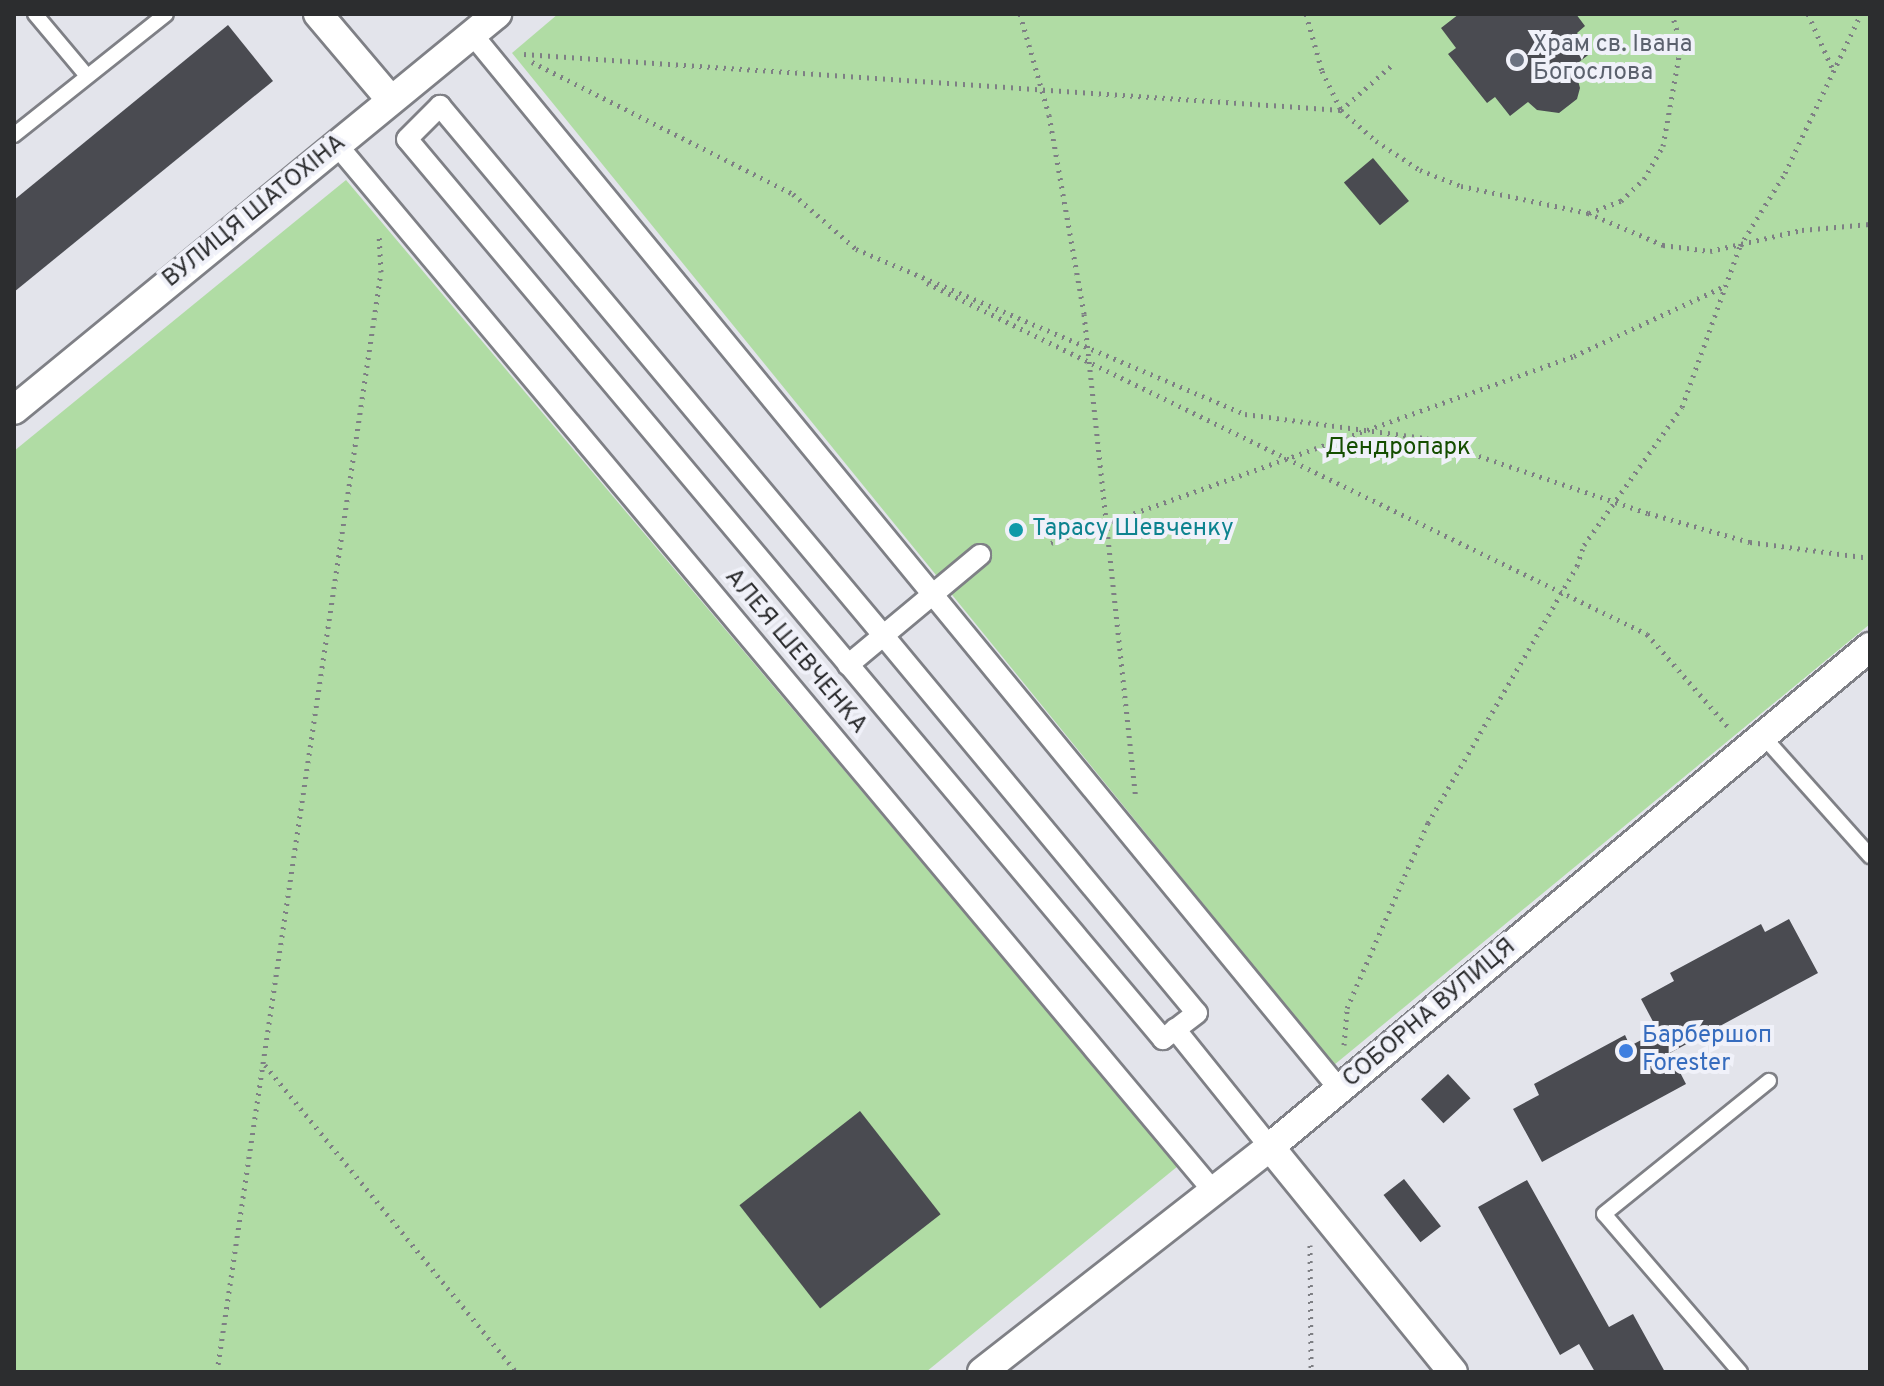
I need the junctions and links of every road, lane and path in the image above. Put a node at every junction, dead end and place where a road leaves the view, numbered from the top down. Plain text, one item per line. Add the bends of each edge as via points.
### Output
1 (35, 14) edge
2 (166, 14) edge
3 (318, 14) edge
4 (497, 14) edge
5 (1020, 14) edge
6 (1306, 14) edge
7 (1672, 14) edge
8 (1808, 14) edge
9 (1861, 14) edge
10 (472, 34) junction
11 (1393, 64) dead end
12 (1834, 71) junction
13 (87, 76) junction
14 (1041, 89) junction
15 (391, 100) junction
16 (1341, 110) junction
17 (416, 127) junction
18 (14, 135) edge
19 (337, 145) junction
20 (376, 192) junction
21 (1588, 213) junction
22 (1870, 224) edge
23 (1740, 246) junction
24 (856, 249) junction
25 (1726, 285) junction
26 (1088, 349) junction
27 (1090, 362) junction
28 (14, 410) edge
29 (1363, 430) junction
30 (1289, 458) junction
31 (1612, 501) junction
32 (1108, 524) junction
33 (1051, 543) dead end
34 (980, 555) dead end
35 (1870, 558) edge
36 (1562, 592) junction
37 (933, 594) junction
38 (883, 635) junction
39 (1870, 647) edge
40 (848, 665) junction
41 (1753, 740) junction
42 (1140, 847) junction
43 (1870, 856) edge
44 (1175, 1029) junction
45 (265, 1064) junction
46 (1769, 1081) dead end
47 (1340, 1090) junction
48 (1270, 1147) junction
49 (1214, 1192) junction
50 (1309, 1200) junction
51 (217, 1372) edge
52 (516, 1372) edge
53 (982, 1372) edge
54 (1311, 1372) edge
55 (1453, 1372) edge
56 (1740, 1372) edge

1 - 13 lane
2 - 13 lane
3 - 15 street
4 - 10 street, ВУЛИЦЯ ШАТОХІНА
5 - 14 path
6 - 16 path via 1322,71
7 - 21 path via 1681,45 1663,146 1644,179 1621,201
8 - 12 path
9 - 12 path
10 - 15 street, ВУЛИЦЯ ШАТОХІНА
10 - 37 street
11 - 16 path
12 - 23 path via 1785,173
13 - 18 lane
14 - 16 path
14 - 24 path via 512,53 793,194
14 - 26 path
15 - 17 street
15 - 19 street, ВУЛИЦЯ ШАТОХІНА
16 - 21 path via 1420,170 1461,186
17 - 38 street via 440,106
17 - 40 street, АЛЕЯ ШЕВЧЕНКА via 407,139
19 - 20 street, АЛЕЯ ШЕВЧЕНКА
19 - 28 street, ВУЛИЦЯ ШАТОХІНА
20 - 45 path via 381,272
20 - 49 street, АЛЕЯ ШЕВЧЕНКА
21 - 23 path via 1663,245 1710,251
22 - 23 path via 1802,230
23 - 25 path
24 - 26 path
24 - 27 path
25 - 29 path via 1574,356
25 - 31 path via 1682,407
26 - 27 path
26 - 29 path via 1245,414
27 - 30 path
27 - 32 path
29 - 30 path
29 - 31 path via 1426,438
30 - 32 path
30 - 36 path
31 - 35 path via 1750,542
31 - 36 path
32 - 33 path
32 - 42 path
34 - 37 street, АЛЕЯ ШЕВЧЕНКА
36 - 41 path via 1647,634
36 - 47 path via 1422,837 1347,1008
37 - 38 street, АЛЕЯ ШЕВЧЕНКА
37 - 42 street
38 - 40 street, АЛЕЯ ШЕВЧЕНКА
38 - 44 street via 1197,1013
39 - 41 street, СОБОРНА ВУЛИЦЯ
40 - 44 street, АЛЕЯ ШЕВЧЕНКА via 1163,1039
41 - 43 lane
41 - 47 street, СОБОРНА ВУЛИЦЯ
42 - 47 street
44 - 48 street
45 - 51 path
45 - 52 path
46 - 56 lane via 1604,1214
47 - 48 street, СОБОРНА ВУЛИЦЯ
48 - 49 street, СОБОРНА ВУЛИЦЯ
48 - 50 street
49 - 53 street, СОБОРНА ВУЛИЦЯ
50 - 54 path
50 - 55 street

